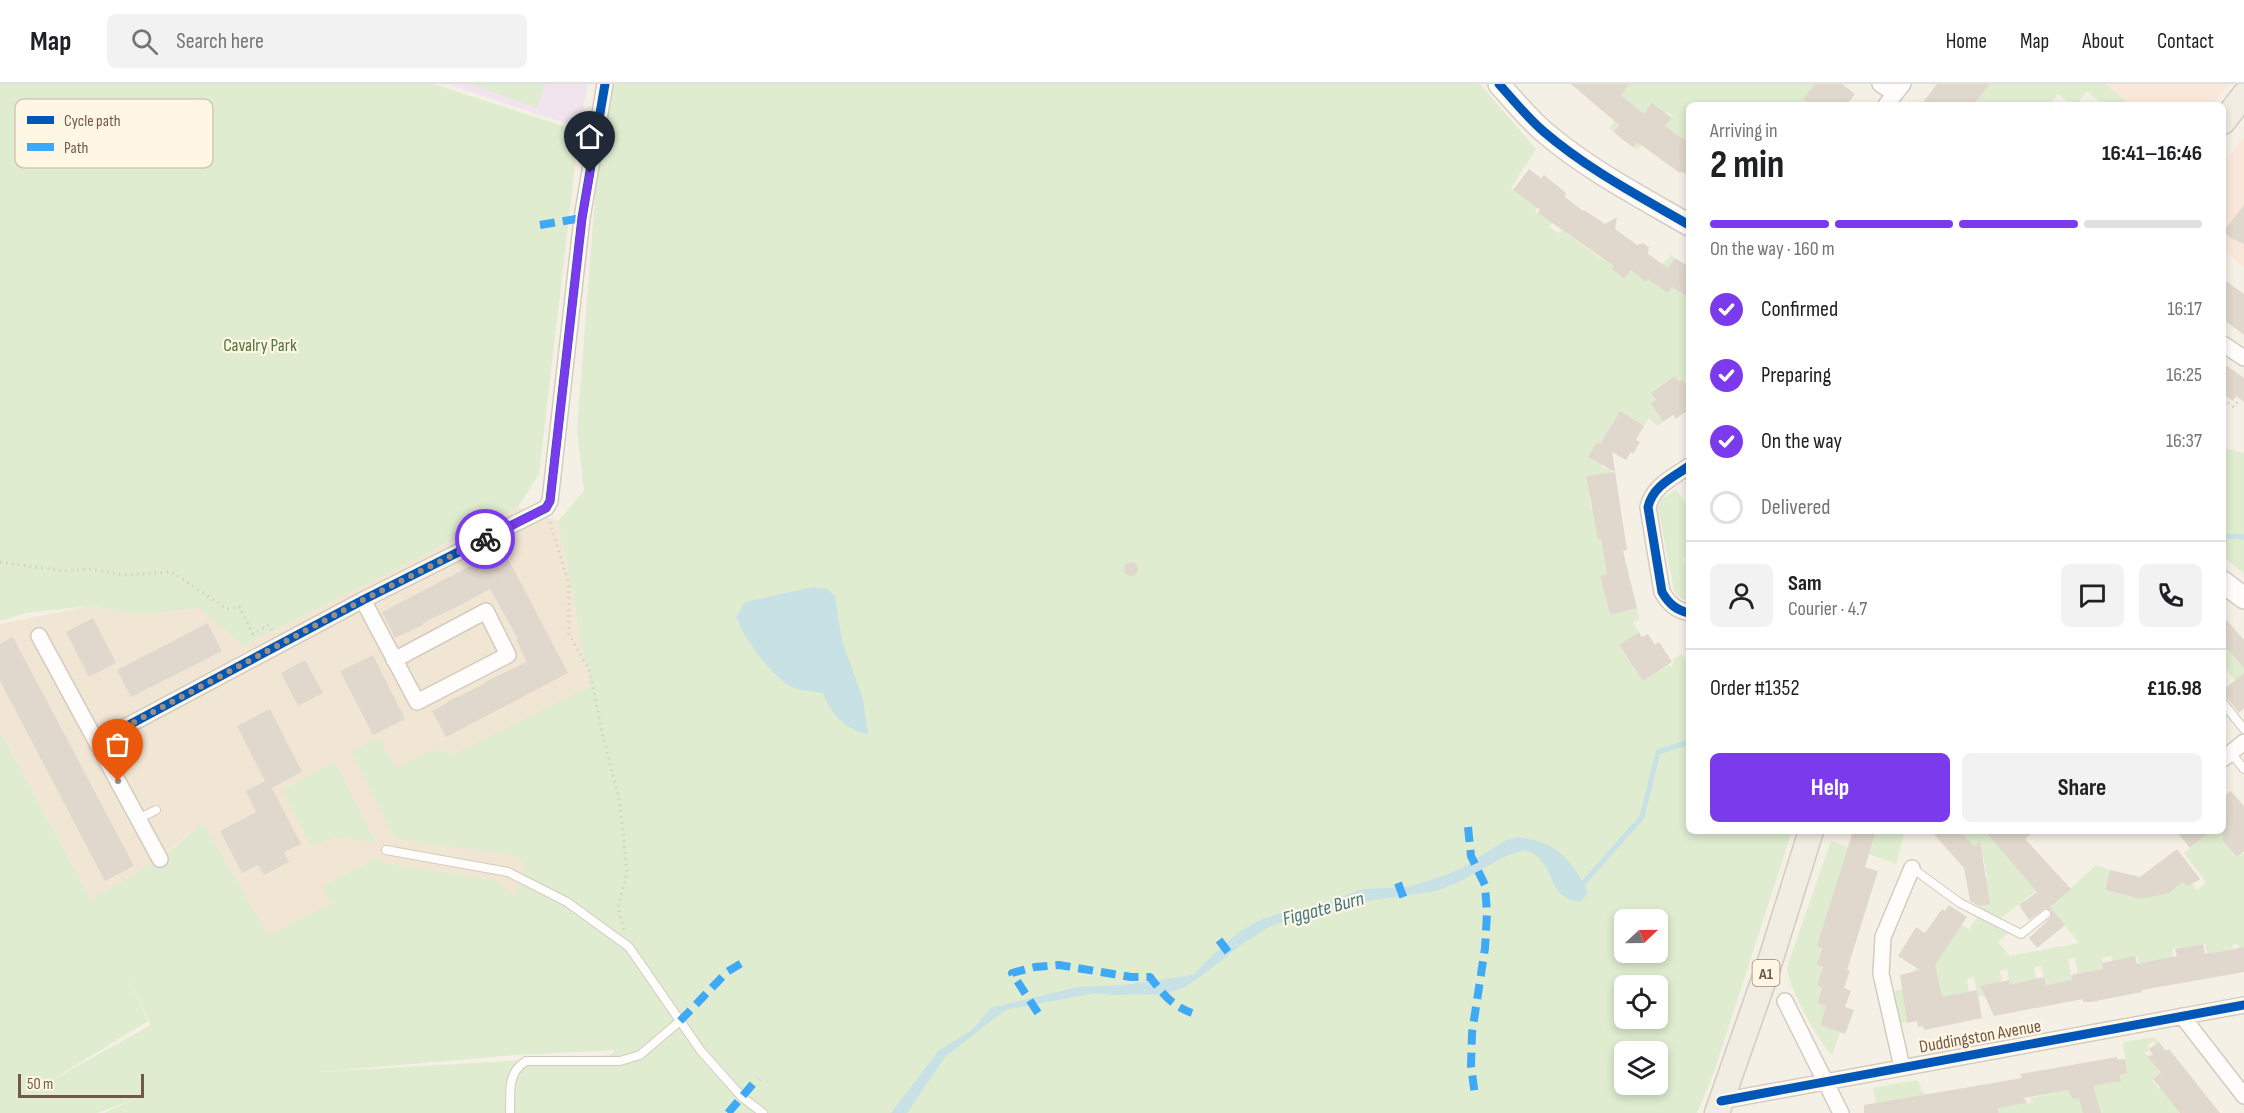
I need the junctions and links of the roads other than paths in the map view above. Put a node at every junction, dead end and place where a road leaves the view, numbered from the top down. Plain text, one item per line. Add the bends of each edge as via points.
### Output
1 (605, 84) edge
2 (1499, 84) edge
3 (1880, 84) edge
4 (1894, 94) edge
5 (2244, 95) edge
6 (2226, 118) edge
7 (1686, 223) edge
8 (2226, 346) edge
9 (2244, 358) edge
10 (1686, 468) edge
11 (2226, 584) edge
12 (2244, 598) edge
13 (363, 600) junction
14 (1686, 612) edge
15 (39, 636) dead end
16 (394, 660) junction
17 (2226, 707) edge
18 (2244, 729) edge
19 (97, 742) junction
20 (2244, 742) edge
21 (2227, 756) edge
22 (2244, 769) edge
23 (156, 810) dead end
24 (138, 819) junction
25 (1809, 834) edge
26 (386, 850) dead end
27 (160, 859) dead end
28 (1912, 868) joint
29 (2046, 914) dead end
30 (1785, 1001) dead end
31 (2244, 1005) edge
32 (2182, 1016) junction
33 (680, 1021) junction
34 (1902, 1067) junction
35 (1825, 1081) junction
36 (2244, 1096) edge
37 (1719, 1107) edge
38 (510, 1113) edge
39 (763, 1113) edge
40 (1841, 1113) edge

1 - 13 street via 582,218 550,501 546,508
2 - 7 street via 1557,143 1608,179
3 - 4 street
5 - 6 main road
8 - 9 street
10 - 14 street via 1657,488 1648,507 1662,592 1677,610
11 - 12 street
13 - 16 street
13 - 19 street
15 - 19 street
16 - 16 street via 417,702 508,655 486,611
17 - 18 lane
19 - 24 street
20 - 21 street
21 - 22 lane
23 - 24 lane
24 - 27 street
25 - 37 main road, A1
26 - 33 lane via 508,872 567,902 629,947
28 - 29 lane via 1960,903 2021,934
28 - 34 street via 1883,937 1881,974
30 - 35 street
31 - 32 street, Duddingston Avenue
32 - 34 street, Duddingston Avenue
32 - 36 street
33 - 38 lane via 640,1055 620,1061 526,1061 515,1068
33 - 39 lane via 742,1097
34 - 35 street, Duddingston Avenue
35 - 37 street, Duddingston Avenue
35 - 40 street

